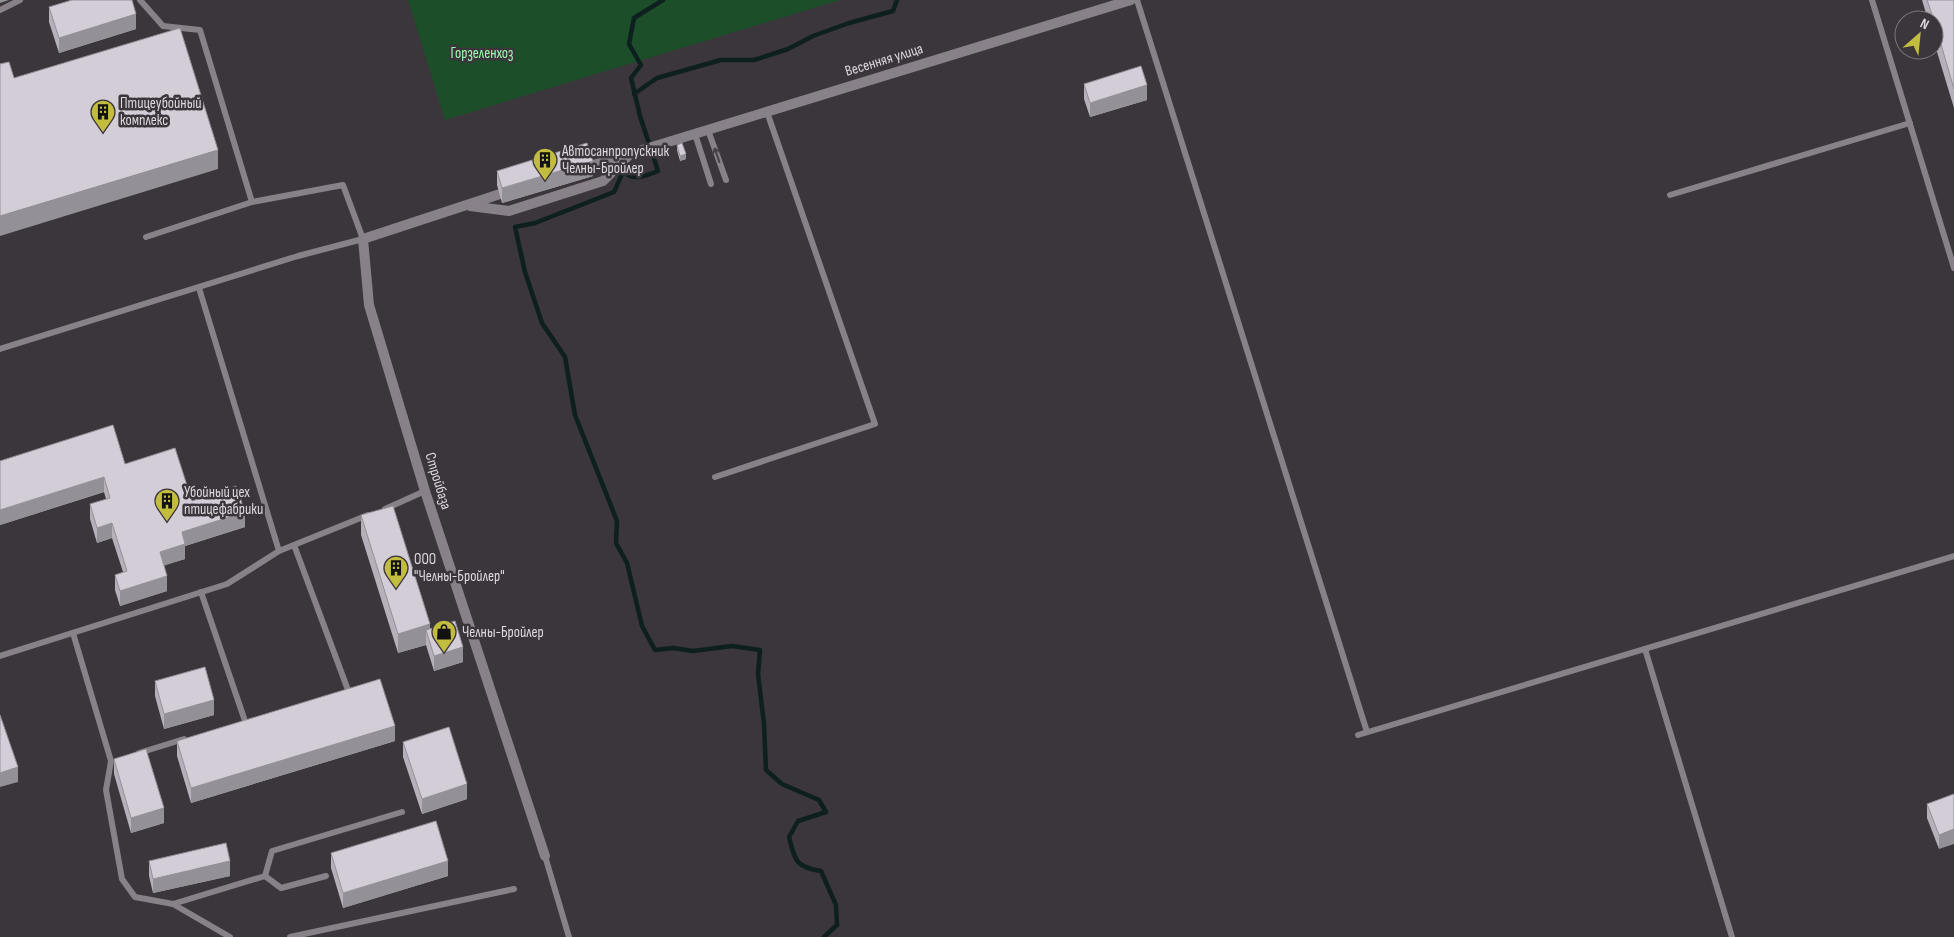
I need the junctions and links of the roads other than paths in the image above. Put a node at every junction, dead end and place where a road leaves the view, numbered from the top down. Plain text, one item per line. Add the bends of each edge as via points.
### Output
1 (20, 0) edge
2 (140, 0) edge
3 (1131, 0) edge
4 (1136, 0) edge
5 (1872, 0) edge
6 (0, 10) edge
7 (768, 112) junction
8 (1910, 123) junction
9 (708, 130) junction
10 (695, 134) junction
11 (631, 154) junction
12 (590, 166) edge
13 (726, 180) dead end
14 (711, 184) dead end
15 (495, 195) dead end
16 (1670, 195) dead end
17 (252, 202) junction
18 (466, 205) junction
19 (146, 237) dead end
20 (363, 240) junction
21 (1954, 268) edge
22 (199, 288) junction
23 (0, 349) edge
24 (715, 477) dead end
25 (425, 491) junction
26 (294, 545) junction
27 (279, 551) junction
28 (1954, 556) edge
29 (201, 592) junction
30 (73, 633) junction
31 (1645, 649) junction
32 (0, 656) edge
33 (339, 693) edge
34 (254, 719) edge
35 (244, 721) junction
36 (235, 724) edge
37 (1367, 732) junction
38 (1358, 735) dead end
39 (187, 738) edge
40 (130, 756) edge
41 (121, 758) edge
42 (111, 761) junction
43 (402, 812) dead end
44 (545, 856) joint
45 (265, 876) junction
46 (326, 876) dead end
47 (514, 889) dead end
48 (172, 904) junction
49 (230, 937) edge
50 (290, 937) edge
51 (569, 937) edge
52 (1732, 937) edge

1 - 6 lane
2 - 17 lane via 163,26 200,30
3 - 7 street, Весенняя улица
4 - 37 lane
5 - 8 lane
7 - 9 street, Весенняя улица
7 - 24 lane via 875,424
8 - 16 lane
8 - 21 lane
9 - 10 street, Весенняя улица
13 -> 9 lane
10 - 11 street, Весенняя улица
10 - 14 lane
11 - 12 street, Весенняя улица
11 - 18 street via 603,181 510,212
15 - 18 street
17 - 19 lane
17 - 20 lane via 343,185
18 - 20 street
20 - 22 lane via 298,256
20 - 25 street, Стройбаза via 368,305
22 - 23 lane
22 - 27 lane
25 - 26 lane
25 - 44 street, Стройбаза
26 - 27 lane
26 - 33 lane via 352,689
27 - 29 lane via 227,584
28 - 31 lane
29 - 30 lane
29 - 35 lane
30 - 32 lane
30 - 42 lane
31 - 37 lane
31 - 52 lane
34 - 35 lane
35 - 36 lane
37 - 38 lane
39 - 40 lane
41 - 42 lane
42 - 48 lane via 106,790 122,879 136,897
43 - 45 lane via 272,852
44 - 51 lane
45 - 46 lane via 281,888
45 - 48 lane
47 - 50 lane
48 - 49 lane

